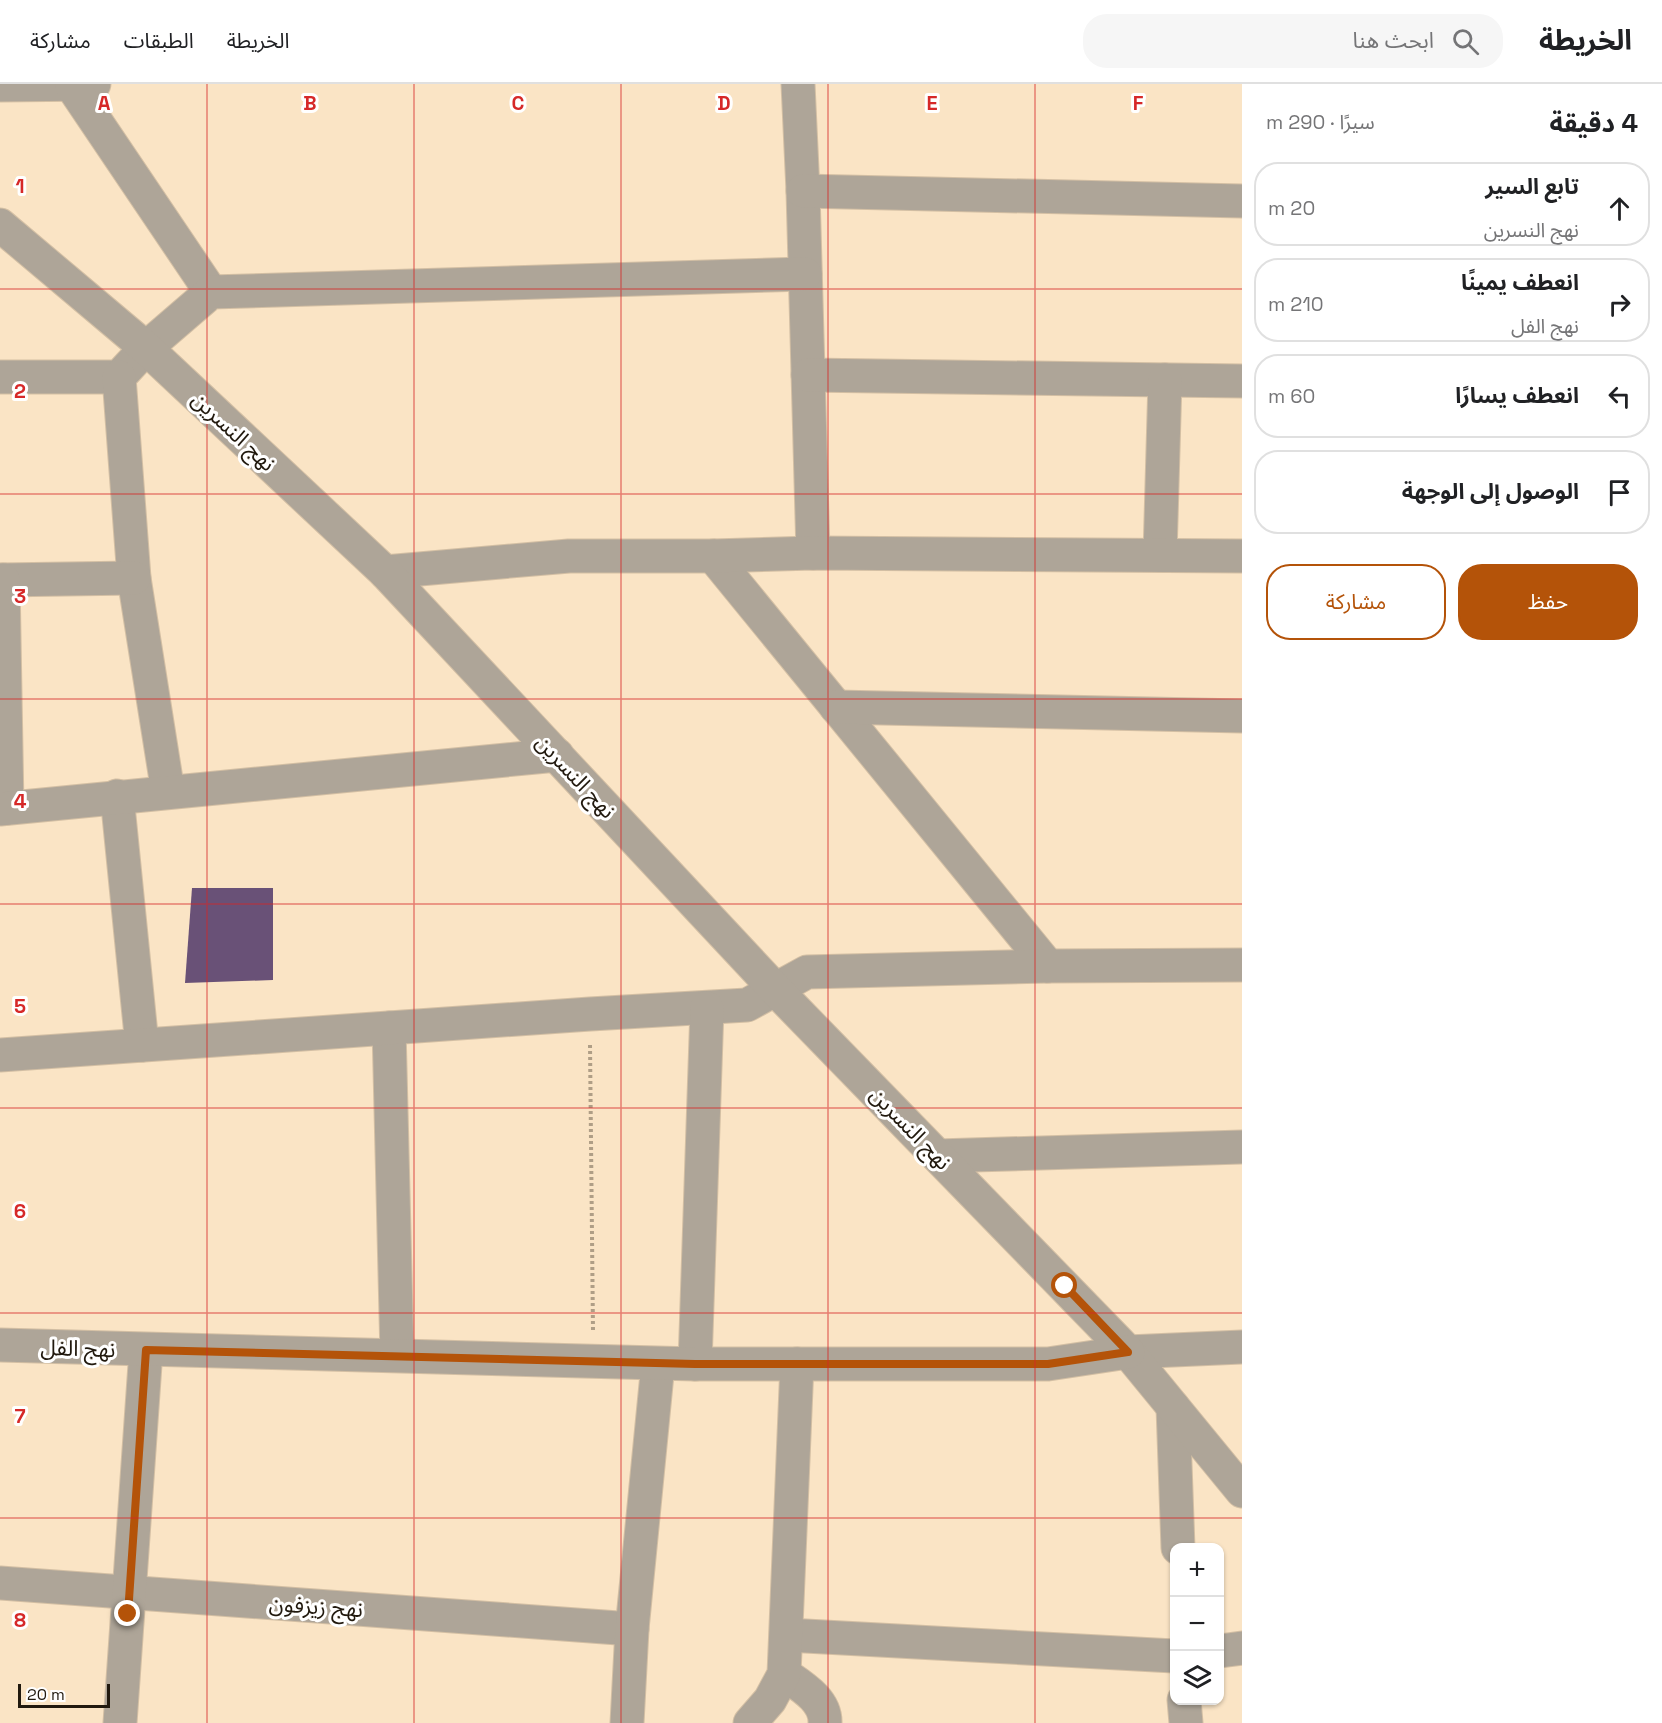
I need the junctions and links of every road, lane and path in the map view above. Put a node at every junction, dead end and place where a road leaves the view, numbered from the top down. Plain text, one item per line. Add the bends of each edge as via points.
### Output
1 (798, 84) edge
2 (0, 85) edge
3 (85, 85) edge
4 (803, 191) junction
5 (1242, 201) edge
6 (0, 225) edge
7 (805, 274) junction
8 (211, 292) junction
9 (146, 348) junction
10 (808, 375) junction
11 (0, 376) edge
12 (119, 377) junction
13 (1165, 380) junction
14 (1242, 381) edge
15 (813, 553) junction
16 (1160, 555) junction
17 (713, 556) junction
18 (1242, 556) edge
19 (385, 572) junction
20 (134, 578) junction
21 (2, 580) edge
22 (836, 707) junction
23 (1242, 716) edge
24 (556, 755) junction
25 (168, 792) junction
26 (117, 796) junction
27 (4, 809) edge
28 (1242, 965) edge
29 (1048, 966) junction
30 (776, 990) junction
31 (707, 1008) junction
32 (590, 1014) junction
33 (389, 1028) junction
34 (142, 1045) junction
35 (0, 1055) edge
36 (1242, 1148) edge
37 (938, 1156) junction
38 (0, 1345) edge
39 (1242, 1347) edge
40 (146, 1350) junction
41 (1128, 1352) junction
42 (397, 1355) junction
43 (593, 1362) junction
44 (658, 1364) junction
45 (695, 1364) junction
46 (797, 1364) junction
47 (1173, 1407) junction
48 (1242, 1491) edge
49 (1178, 1543) edge
50 (0, 1583) edge
51 (129, 1593) junction
52 (632, 1629) junction
53 (787, 1635) junction
54 (1242, 1648) edge
55 (1224, 1650) edge
56 (1170, 1656) edge
57 (784, 1674) junction
58 (1184, 1705) edge
59 (120, 1723) edge
60 (627, 1723) edge
61 (750, 1723) edge
62 (825, 1723) edge
63 (1186, 1723) edge

1 - 4 street
2 - 3 street
3 - 8 street
4 - 5 street
4 - 7 street
6 - 9 street, نهج النسرين
7 - 8 street
7 - 10 street
8 - 9 street
9 - 12 street
9 - 19 street, نهج النسرين
10 - 13 street
10 - 15 street
11 - 12 street
12 - 20 street
13 - 14 street
13 - 16 street
15 - 16 street
15 - 17 street
16 - 18 street
17 - 19 street via 569,556
17 - 22 street
19 - 24 street, نهج النسرين
20 - 21 street
20 - 25 street
21 - 27 street
22 - 23 street
22 - 29 street
24 - 25 street
24 - 30 street, نهج النسرين
25 - 26 street
26 - 27 street
26 - 34 street
28 - 29 street
29 - 30 street via 807,972
30 - 31 street via 747,1005
30 - 37 street, نهج النسرين
31 - 32 street
31 - 45 street
32 - 33 street
32 - 43 path
33 - 34 street
33 - 42 street
34 - 35 street
36 - 37 street
37 - 41 street, نهج النسرين
38 - 40 street, نهج الفل
39 - 41 street, نهج الفل
40 - 42 street, نهج الفل
40 - 51 street
41 - 46 street, نهج الفل via 1048,1364
41 - 47 street, نهج النسرين
42 - 43 street, نهج الفل
43 - 44 street, نهج الفل
44 - 45 street, نهج الفل
44 - 52 street
45 - 46 street, نهج الفل
46 - 53 street
47 - 48 street, نهج النسرين
47 - 49 street
50 - 51 street, نهج زيزفون
51 - 52 street, نهج زيزفون
51 - 59 street
52 - 60 street
53 - 56 street
53 - 57 street
54 - 55 street
57 - 61 street via 770,1700
57 - 62 street via 812,1696
58 - 63 street

